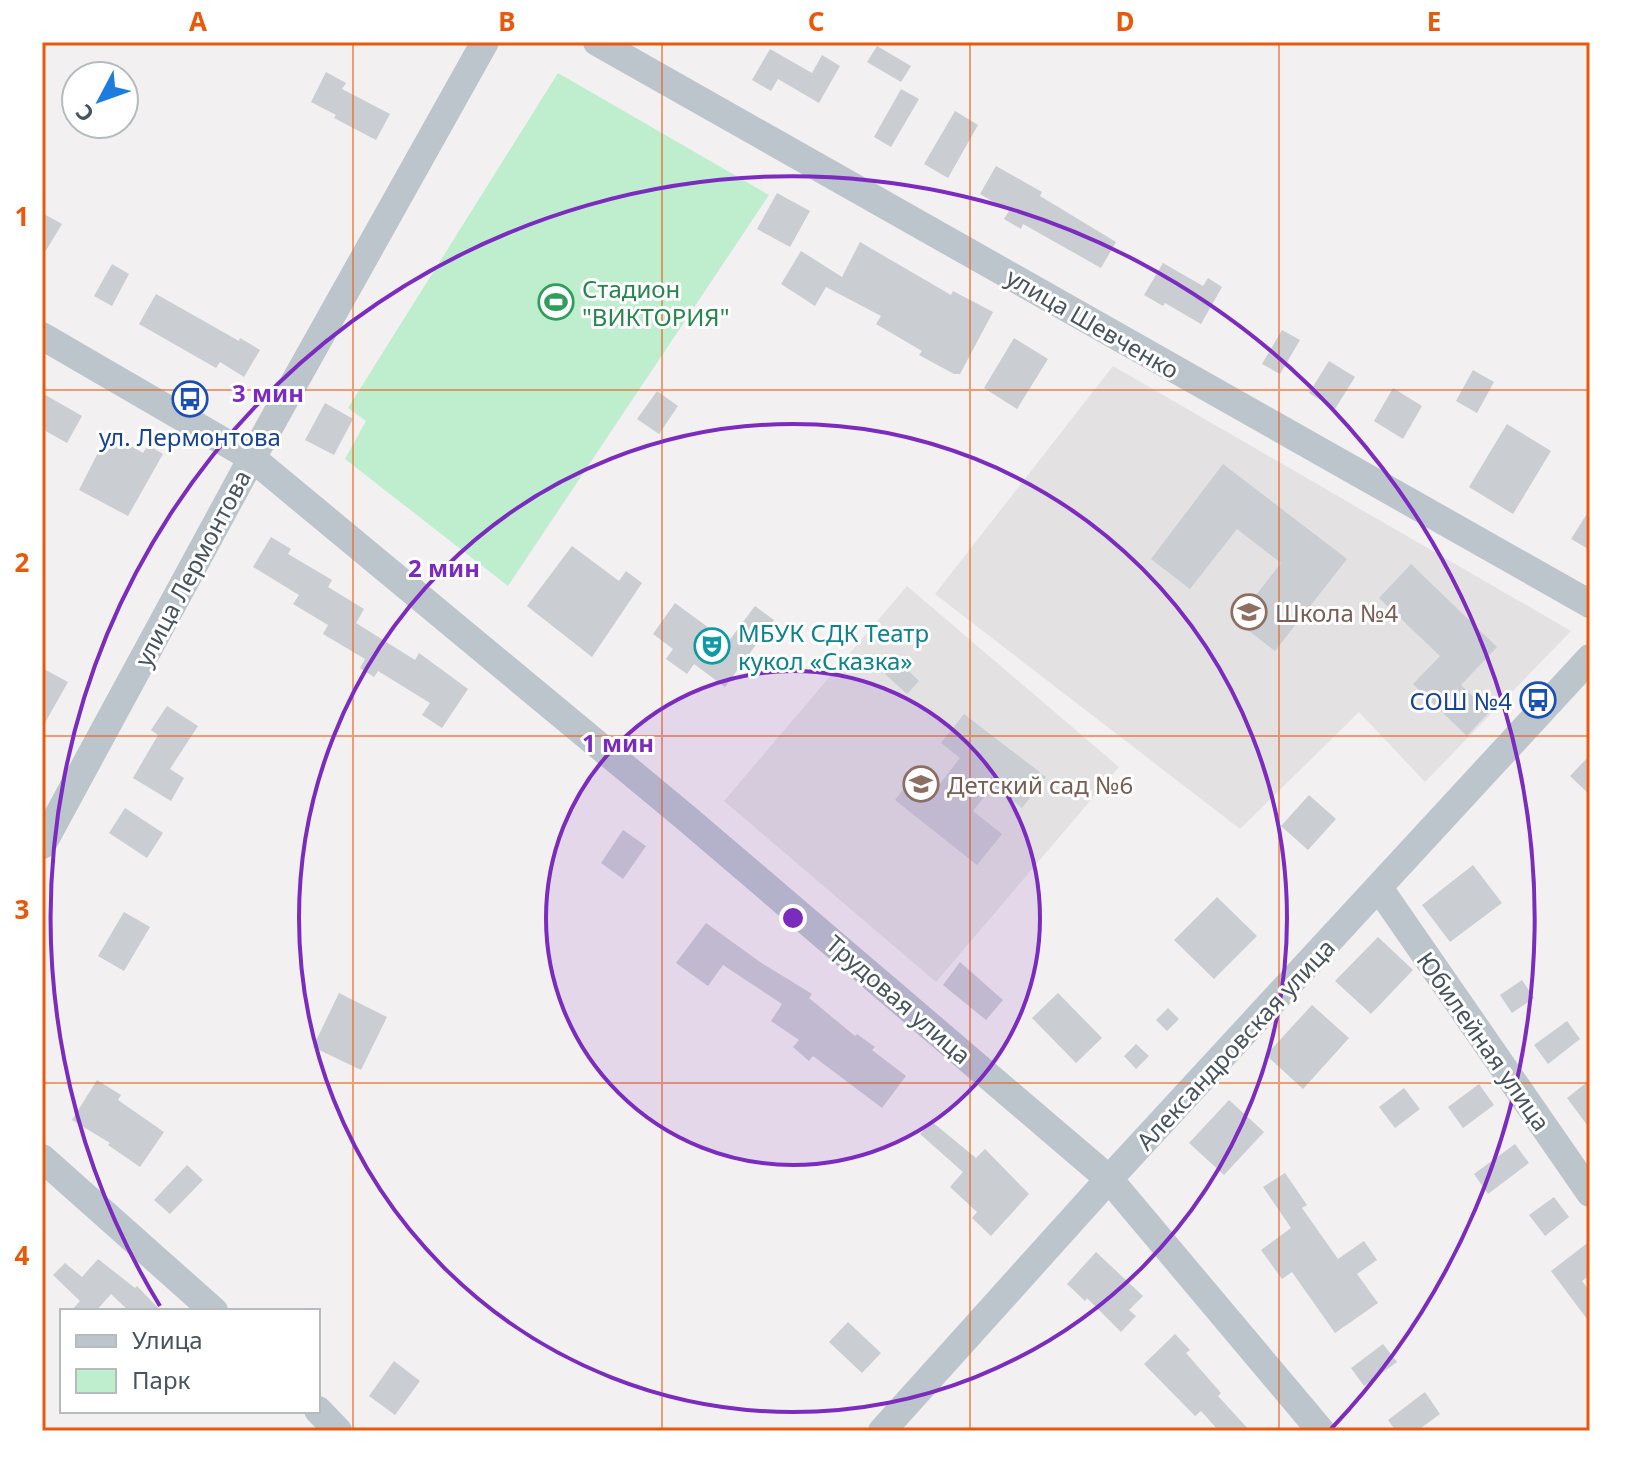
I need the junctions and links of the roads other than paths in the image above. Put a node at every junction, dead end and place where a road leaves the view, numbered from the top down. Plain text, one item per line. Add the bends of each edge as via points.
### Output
1 (485, 42) edge
2 (597, 42) edge
3 (42, 336) edge
4 (252, 458) junction
5 (1590, 604) edge
6 (1590, 658) edge
7 (42, 845) edge
8 (1379, 888) junction
9 (42, 1158) edge
10 (1109, 1179) junction
11 (1590, 1193) edge
12 (212, 1309) edge
13 (320, 1412) edge
14 (338, 1431) edge
15 (882, 1431) edge
16 (1321, 1431) edge

1 - 4 street, улица Лермонтова
2 - 5 street, улица Шевченко
3 - 4 street, Трудовая улица
4 - 7 street, улица Лермонтова
4 - 10 street, Трудовая улица via 685,817
6 - 8 street, Александровская улица
8 - 10 street, Александровская улица
8 - 11 street, Юбилейная улица
9 - 12 street
10 - 15 street, Александровская улица
10 - 16 street, Трудовая улица
13 - 14 street

